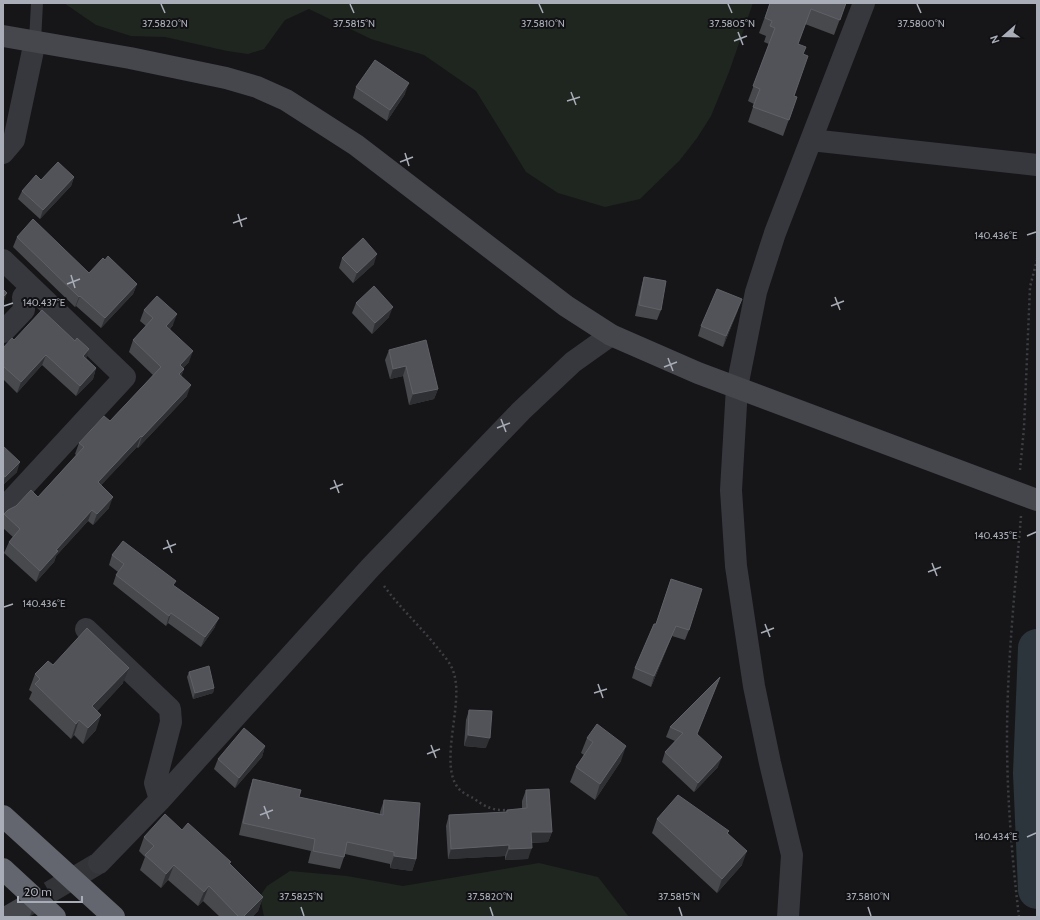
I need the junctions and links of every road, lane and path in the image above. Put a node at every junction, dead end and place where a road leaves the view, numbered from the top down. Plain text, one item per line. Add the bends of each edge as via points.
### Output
1 (37, 3) edge
2 (864, 3) edge
3 (3, 36) edge
4 (35, 41) junction
5 (811, 140) junction
6 (3, 154) edge
7 (1037, 165) edge
8 (3, 260) edge
9 (1037, 260) edge
10 (31, 287) junction
11 (3, 332) edge
12 (610, 335) junction
13 (736, 387) junction
14 (1026, 496) edge
15 (3, 509) edge
16 (370, 568) junction
17 (86, 629) edge
18 (160, 800) junction
19 (506, 810) edge
20 (3, 816) edge
21 (99, 863) tunnel mouth
22 (3, 869) edge
23 (55, 917) edge
24 (114, 917) edge
25 (788, 917) edge
26 (1019, 917) edge

1 - 4 lane
2 - 5 street
3 - 4 street
4 - 6 street via 14,140
4 - 12 street via 226,78 257,87 286,100 356,145 560,301
5 - 7 street
5 - 13 street via 775,233 756,292
8 - 10 street
9 - 14 path via 1030,287 1024,428
10 - 11 street via 23,296 24,310
10 - 15 street via 125,377
12 - 13 street
12 - 16 street via 549,382
13 - 14 street
13 - 25 street via 731,490 736,566 754,686 792,855
14 - 26 path via 1011,636 1007,738 1010,813
16 - 18 street
16 - 19 path via 427,635 454,674 456,709 449,753 455,782 460,790 483,805 496,811
17 - 18 street via 170,709 171,722 155,783
18 - 21 street
20 - 24 highway
22 - 23 highway

